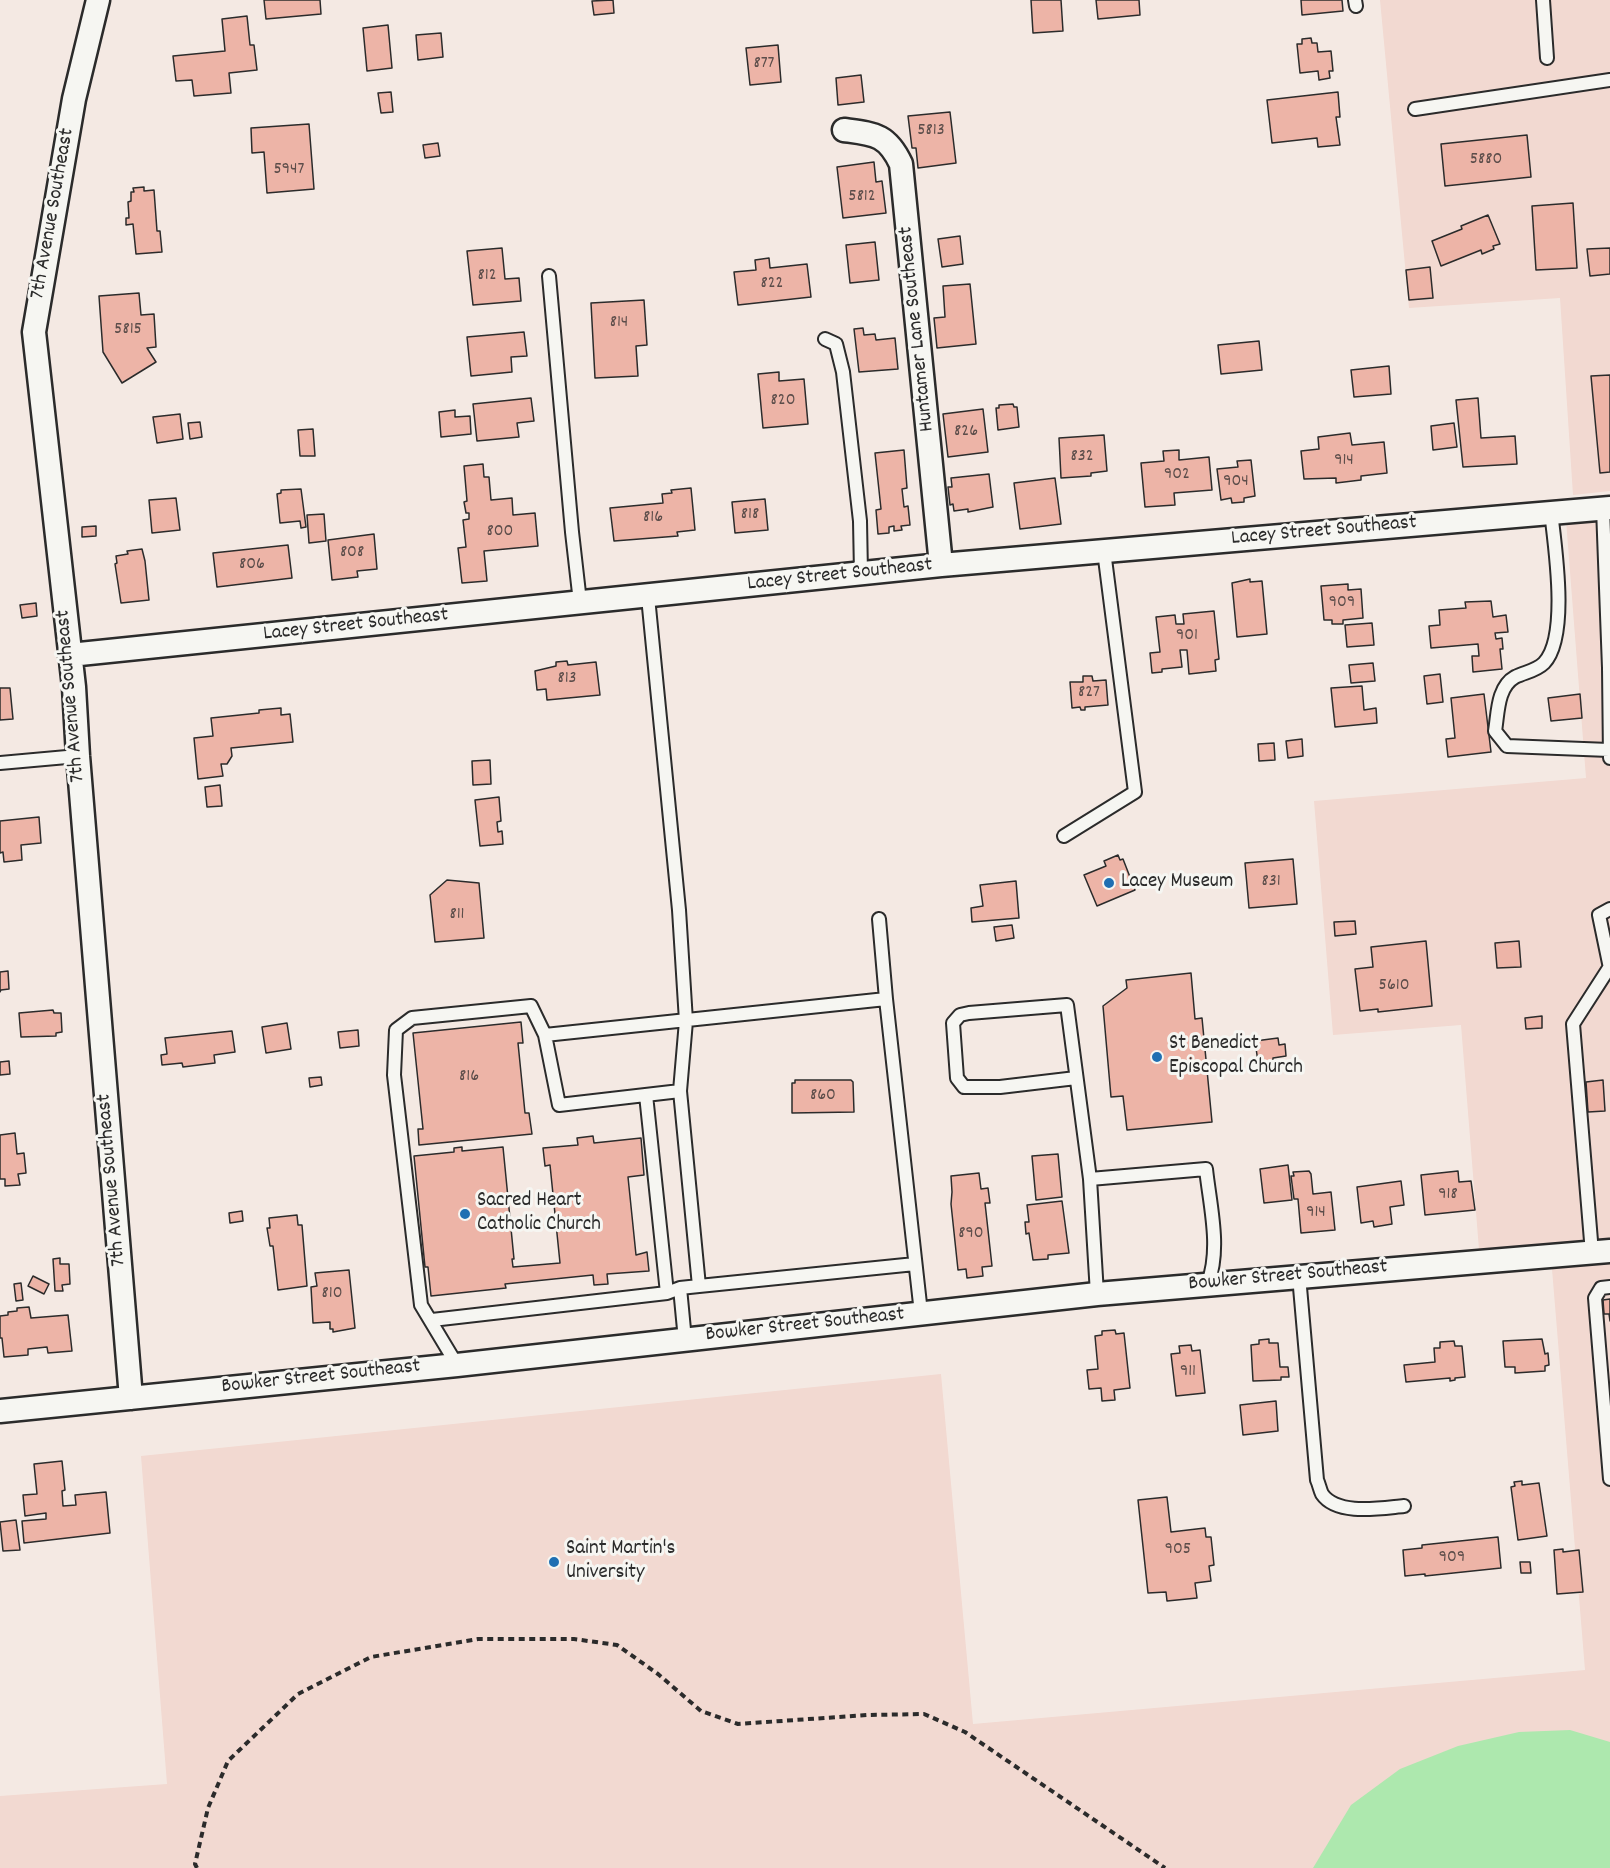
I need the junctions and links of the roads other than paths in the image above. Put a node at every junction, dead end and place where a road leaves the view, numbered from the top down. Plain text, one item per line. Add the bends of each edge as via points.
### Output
1 (98, 0) edge
2 (1543, 0) edge
3 (1547, 58) dead end
4 (1610, 80) edge
5 (1415, 109) dead end
6 (844, 130) dead end
7 (549, 276) dead end
8 (825, 339) dead end
9 (1606, 508) edge
10 (1551, 512) junction
11 (1104, 551) junction
12 (941, 565) junction
13 (861, 573) junction
14 (648, 597) junction
15 (580, 602) junction
16 (70, 655) junction
17 (1609, 754) edge
18 (78, 756) junction
19 (0, 763) edge
20 (1064, 836) dead end
21 (1610, 909) edge
22 (879, 918) dead end
23 (1610, 968) edge
24 (886, 999) junction
25 (686, 1021) junction
26 (545, 1035) junction
27 (1076, 1078) junction
28 (680, 1090) junction
29 (646, 1095) junction
30 (1089, 1179) junction
31 (1601, 1252) edge
32 (915, 1264) junction
33 (1299, 1276) junction
34 (1208, 1283) junction
35 (699, 1286) junction
36 (1610, 1287) edge
37 (680, 1288) junction
38 (667, 1293) junction
39 (1097, 1294) junction
40 (921, 1313) junction
41 (432, 1320) junction
42 (685, 1340) junction
43 (457, 1365) junction
44 (131, 1398) junction
45 (0, 1411) edge
46 (1610, 1479) edge
47 (1404, 1506) dead end

1 - 16 street, 7th Avenue Southeast via 74,99 33,332
2 - 3 lane
4 - 5 lane
6 - 12 street, Huntamer Lane Southeast via 877,135 893,148 901,164
7 - 15 lane
8 - 13 lane via 836,344 843,372 860,521
9 - 10 street, Lacey Street Southeast
9 - 17 lane
10 - 11 street, Lacey Street Southeast
10 - 17 lane via 1558,583 1556,637 1545,662 1514,678 1501,694 1495,732 1507,746
11 - 12 street, Lacey Street Southeast
11 - 20 lane via 1136,792
12 - 13 street, Lacey Street Southeast
13 - 14 street, Lacey Street Southeast
14 - 15 street, Lacey Street Southeast
14 - 25 lane
15 - 16 street, Lacey Street Southeast
16 - 18 street, 7th Avenue Southeast
18 - 19 lane
18 - 44 street, 7th Avenue Southeast
21 - 23 lane via 1599,915
22 - 24 lane
23 - 31 lane via 1573,1024
24 - 25 lane
24 - 32 lane
25 - 26 lane
25 - 28 lane
26 - 29 lane via 559,1105
26 - 41 lane via 531,1006 412,1018 396,1030 394,1075 421,1305
27 - 27 lane via 1067,1005 969,1013 960,1015 953,1023 957,1078 964,1087
27 - 30 lane
28 - 29 lane
28 - 35 lane
29 - 38 lane
30 - 34 lane via 1206,1168 1214,1249 1214,1267
30 - 39 lane
31 - 33 street, Bowker Street Southeast
32 - 35 lane
32 - 40 lane
33 - 34 street, Bowker Street Southeast
33 - 47 lane via 1317,1480 1323,1495 1338,1506 1359,1509
34 - 39 street, Bowker Street Southeast
35 - 37 lane
36 - 46 lane via 1601,1288 1594,1298
37 - 38 lane
37 - 42 lane
38 - 41 lane
39 - 40 street, Bowker Street Southeast
40 - 42 street, Bowker Street Southeast
41 - 43 lane
42 - 43 street, Bowker Street Southeast
43 - 44 street, Bowker Street Southeast
44 - 45 street, Bowker Street Southeast

